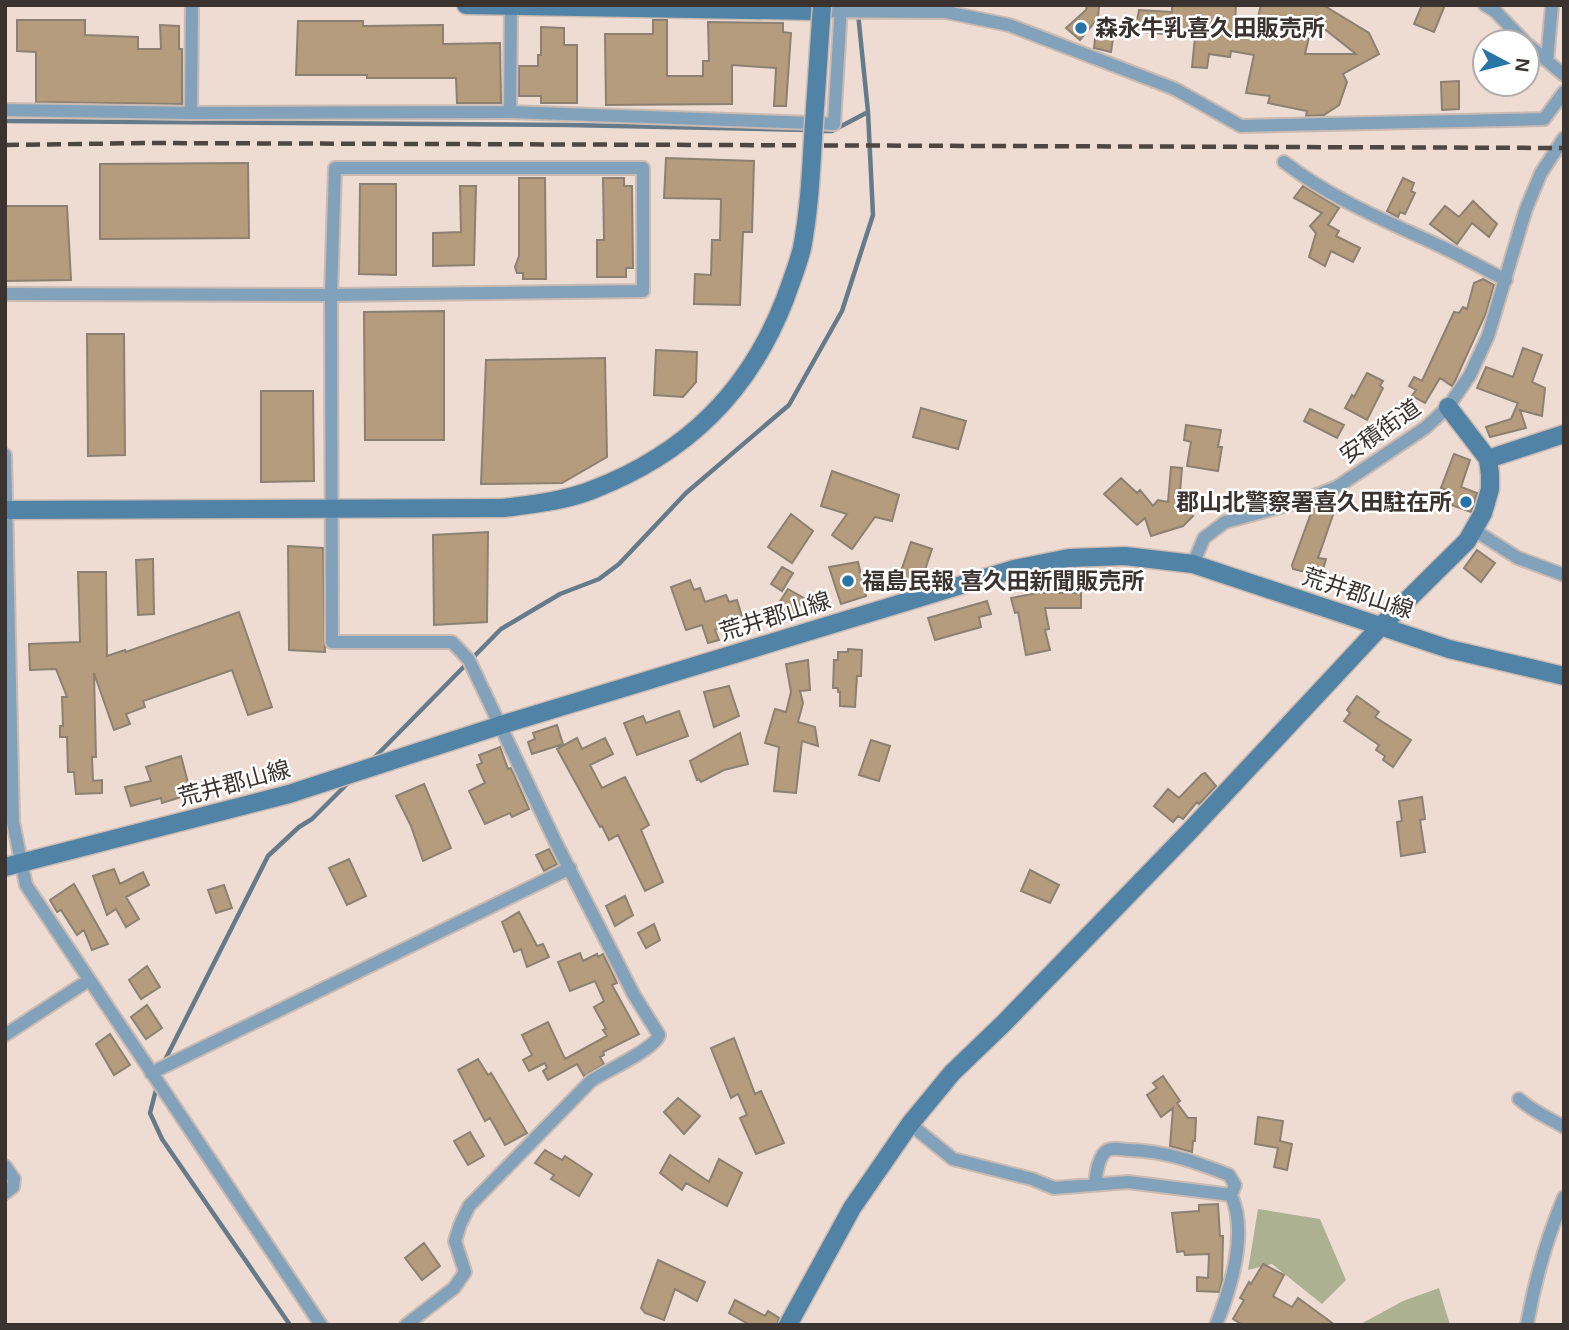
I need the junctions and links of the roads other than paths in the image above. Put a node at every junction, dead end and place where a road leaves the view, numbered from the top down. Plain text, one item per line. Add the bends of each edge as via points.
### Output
1 (192, 5) edge
2 (466, 5) edge
3 (1485, 5) edge
4 (1552, 5) edge
5 (511, 6) edge
6 (817, 7) edge
7 (840, 8) edge
8 (1511, 28) edge
9 (1541, 56) edge
10 (1547, 61) junction
11 (1564, 75) edge
12 (1564, 92) edge
13 (5, 110) edge
14 (510, 112) junction
15 (191, 113) junction
16 (812, 123) junction
17 (1564, 138) edge
18 (1284, 162) dead end
19 (1506, 280) junction
20 (5, 294) edge
21 (331, 295) junction
22 (1448, 407) junction
23 (1564, 434) edge
24 (5, 455) edge
25 (1488, 458) junction
26 (332, 509) junction
27 (6, 510) edge
28 (1474, 530) junction
29 (1193, 564) junction
30 (1564, 575) edge
31 (1381, 626) junction
32 (1564, 676) edge
33 (501, 726) junction
34 (12, 866) edge
35 (569, 868) junction
36 (89, 980) junction
37 (5, 1035) edge
38 (151, 1073) junction
39 (1519, 1099) dead end
40 (910, 1124) junction
41 (1564, 1127) edge
42 (5, 1166) edge
43 (1095, 1185) junction
44 (5, 1193) edge
45 (1231, 1195) junction
46 (1564, 1196) edge
47 (321, 1325) edge
48 (406, 1325) edge
49 (788, 1325) edge
50 (1216, 1325) edge
51 (1527, 1325) edge

1 - 15 street
2 - 5 street
3 - 8 street
4 - 10 street
5 - 6 street
5 - 14 street
6 - 7 street
6 - 16 street
6 - 26 street, bridge via 812,159 801,252 765,344 716,411 644,467 573,496 504,508
7 - 12 street via 946,12 1009,25 1175,89 1241,126 1544,119
7 - 16 street via 834,124
9 - 10 street
10 - 11 street
13 - 15 street
14 - 15 street
14 - 16 street
17 - 19 street, 安積街道 via 1541,173 1526,209
18 - 19 street via 1373,217
19 - 22 street, 安積街道 via 1470,375
20 - 21 street
21 - 21 street via 643,290 643,168 335,167
21 - 26 street
22 - 25 street
22 - 29 street, 安積街道 via 1425,428 1337,487 1225,523 1204,538
23 - 25 street
24 - 27 street
25 - 28 street via 1490,489
26 - 27 street
26 - 33 street via 332,642 452,642 469,660
27 - 34 street
28 - 30 street via 1518,558
28 - 31 street
29 - 31 street, 荒井郡山線
29 - 33 street, 荒井郡山線 via 1125,556 1069,558 1014,569
31 - 32 street, 荒井郡山線 via 1448,649
31 - 40 street via 1186,835 952,1073
33 - 34 street, 荒井郡山線 via 289,794
33 - 35 street
34 - 36 street
35 - 38 street
35 - 48 street via 659,1035 657,1041 591,1081 469,1206 455,1241 465,1272 454,1287
36 - 37 street
36 - 38 street
38 - 47 street
39 - 41 street via 1536,1114
40 - 43 street via 953,1159 1054,1188
40 - 49 street via 852,1208
42 - 44 street via 14,1179
43 - 45 street via 1128,1182
43 - 45 street via 1105,1152 1153,1151 1229,1175 1235,1185
45 - 50 street via 1236,1205 1237,1245
46 - 51 street via 1545,1243

